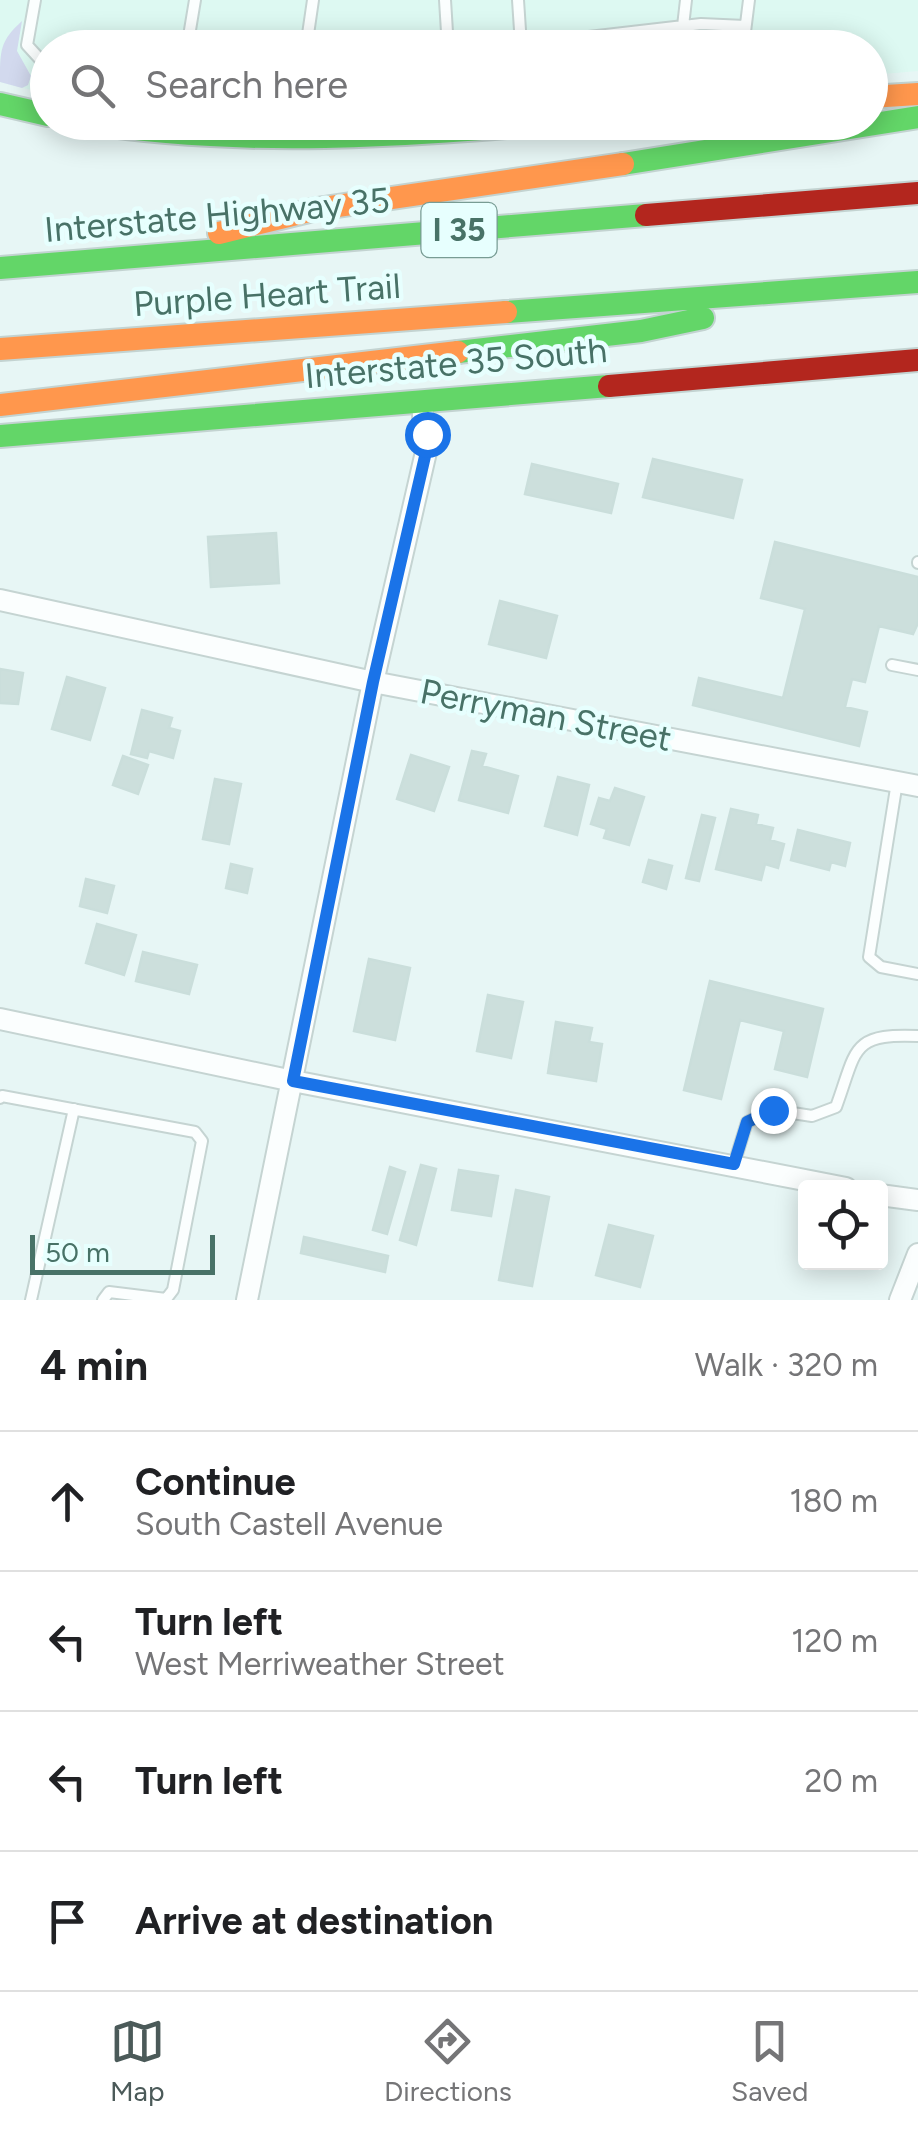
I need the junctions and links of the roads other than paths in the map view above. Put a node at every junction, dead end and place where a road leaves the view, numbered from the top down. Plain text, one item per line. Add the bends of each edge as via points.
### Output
1 (35, 0) edge
2 (195, 0) edge
3 (313, 0) edge
4 (445, 0) edge
5 (518, 0) edge
6 (686, 0) edge
7 (749, 0) edge
8 (683, 26) junction
9 (745, 26) junction
10 (190, 30) edge
11 (309, 30) edge
12 (447, 30) edge
13 (520, 30) edge
14 (647, 30) edge
15 (745, 30) edge
16 (30, 49) edge
17 (918, 94) edge
18 (888, 96) edge
19 (0, 104) edge
20 (30, 111) edge
21 (918, 117) edge
22 (888, 122) edge
23 (222, 140) edge
24 (335, 140) edge
25 (775, 140) edge
26 (918, 193) edge
27 (111, 259) junction
28 (0, 268) edge
29 (918, 282) edge
30 (838, 290) junction
31 (0, 349) edge
32 (918, 360) edge
33 (422, 402) junction
34 (0, 405) edge
35 (0, 436) edge
36 (0, 600) edge
37 (892, 664) dead end
38 (918, 670) edge
39 (373, 682) junction
40 (907, 784) edge
41 (918, 974) edge
42 (0, 1019) edge
43 (918, 1036) edge
44 (293, 1081) junction
45 (0, 1098) edge
46 (74, 1109) junction
47 (734, 1164) junction
48 (809, 1180) edge
49 (888, 1196) edge
50 (918, 1200) edge
51 (918, 1254) edge
52 (31, 1300) edge
53 (103, 1300) edge
54 (247, 1300) edge
55 (900, 1300) edge

1 - 16 lane
2 - 10 lane
3 - 11 lane
4 - 12 lane
5 - 13 lane
6 - 8 lane
7 - 9 lane
8 - 9 lane
8 - 14 lane
9 - 15 lane
17 - 18 main road
19 - 20 main road
21 - 22 main road
23 - 24 main road
25 - 27 main road via 318,209
26 - 27 main road, Interstate Highway 35 / I 35
27 - 28 main road, Interstate Highway 35 / I 35
29 - 30 main road
30 - 31 main road, Purple Heart Trail
30 - 34 main road via 641,331
32 - 33 main road, Interstate 35 South
33 - 35 main road, Interstate 35 South
33 - 39 street via 426,452
36 - 39 street, Perryman Street
37 - 38 lane
39 - 40 street, Perryman Street
39 - 44 street
40 - 41 lane via 869,957 881,967
42 - 44 street
43 - 47 lane via 880,1034 858,1048 836,1108 812,1116 773,1110 747,1122
44 - 47 street
44 - 54 street
45 - 46 lane
46 - 52 lane
46 - 53 lane via 195,1132 202,1141 174,1290 166,1299 109,1292
47 - 48 street
49 - 50 street
51 - 55 street

